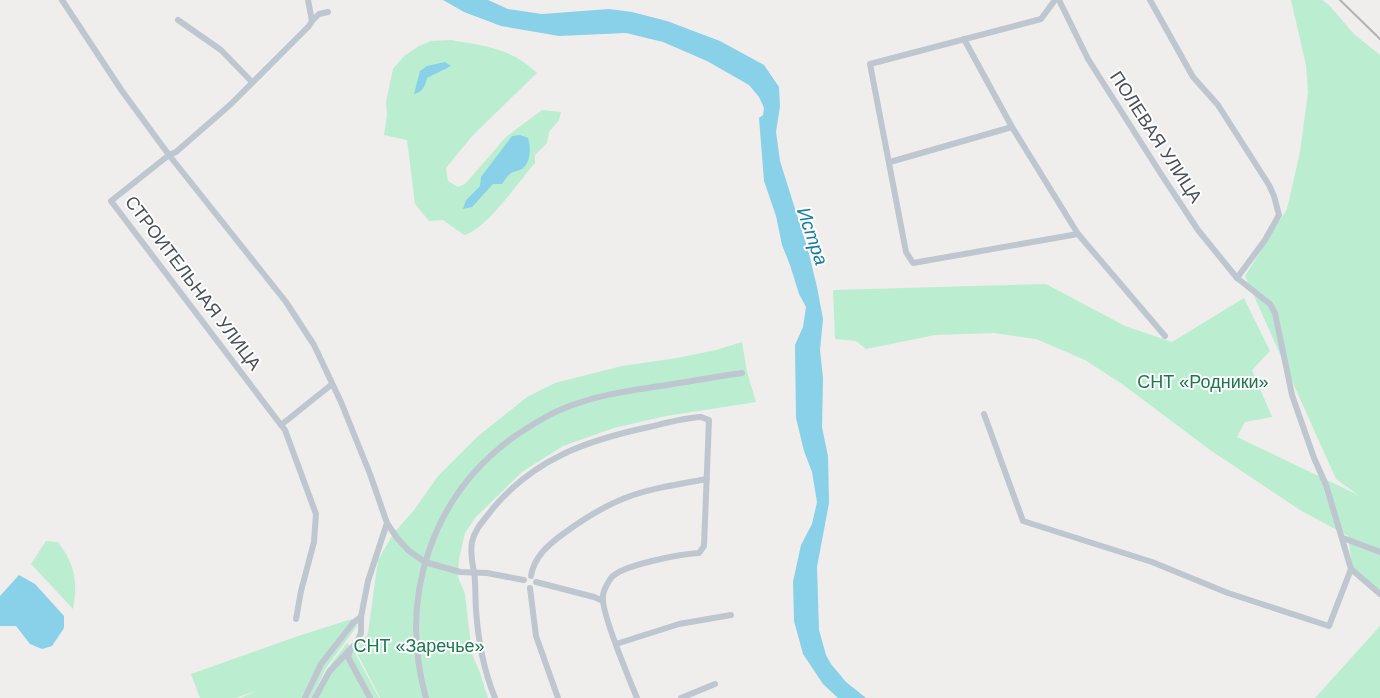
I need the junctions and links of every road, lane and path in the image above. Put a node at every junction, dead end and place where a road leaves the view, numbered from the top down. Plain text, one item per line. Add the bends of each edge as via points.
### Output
1 (62, 0) edge
2 (308, 0) edge
3 (1057, 0) edge
4 (1150, 0) edge
5 (328, 12) dead end
6 (178, 20) dead end
7 (312, 21) junction
8 (964, 39) junction
9 (252, 82) junction
10 (1012, 127) junction
11 (169, 155) junction
12 (890, 162) junction
13 (1078, 234) junction
14 (1240, 280) junction
15 (1165, 336) dead end
16 (742, 373) dead end
17 (331, 385) junction
18 (984, 414) dead end
19 (281, 425) junction
20 (707, 478) junction
21 (388, 523) junction
22 (1343, 538) junction
23 (1380, 552) edge
24 (425, 562) junction
25 (1351, 569) junction
26 (474, 572) junction
27 (531, 576) junction
28 (524, 580) junction
29 (533, 585) junction
30 (1380, 594) edge
31 (603, 601) junction
32 (731, 615) dead end
33 (361, 617) junction
34 (296, 618) dead end
35 (616, 644) junction
36 (350, 649) junction
37 (715, 684) dead end
38 (305, 698) edge
39 (315, 698) edge
40 (370, 698) edge
41 (426, 698) edge
42 (495, 698) edge
43 (558, 698) edge
44 (637, 698) edge
45 (681, 698) edge

1 - 11 street
2 - 7 street
3 - 8 street via 1041,19
3 - 14 street, ПОЛЕВАЯ УЛИЦА via 1088,59 1161,174 1198,230
4 - 14 street via 1193,77 1218,105 1274,196 1279,215
5 - 7 street via 319,14
6 - 9 street via 221,50
7 - 9 street
8 - 10 street
8 - 12 street via 870,64
9 - 11 street
10 - 12 street
10 - 13 street
11 - 17 street via 286,302 314,345
11 - 19 street, СТРОИТЕЛЬНАЯ УЛИЦА via 111,201
12 - 13 street via 906,252 913,263
13 - 15 street
14 - 22 street, ПОЛЕВАЯ УЛИЦА via 1270,304 1275,313 1292,395
16 - 24 street via 626,391 582,402 539,420 486,460 464,485 438,527
17 - 19 street
17 - 21 street
18 - 25 street via 1024,521 1152,562 1228,593 1329,626
19 - 34 street via 316,514 314,542
20 - 26 street via 710,420 701,417 620,433 568,450 518,483 484,519 472,541 471,565
20 - 27 street via 626,498 584,518 544,550
20 - 31 street via 704,546 699,553 654,561 617,573 611,578
21 - 24 street via 404,546
21 - 33 street via 368,581
22 - 23 street
22 - 25 street, ПОЛЕВАЯ УЛИЦА
24 - 26 street via 460,572
24 - 41 street via 416,605 415,633 420,678
25 - 30 street
26 - 28 street
26 - 42 street via 481,650
27 - 28 street
27 - 29 street via 535,579
28 - 29 street via 525,586
29 - 31 street
29 - 43 street via 536,636
31 - 35 street
32 - 35 street via 679,624
33 - 36 street via 362,633
33 - 38 street via 321,664
35 - 44 street
36 - 39 street via 329,672
36 - 40 street via 348,657
37 - 45 street

